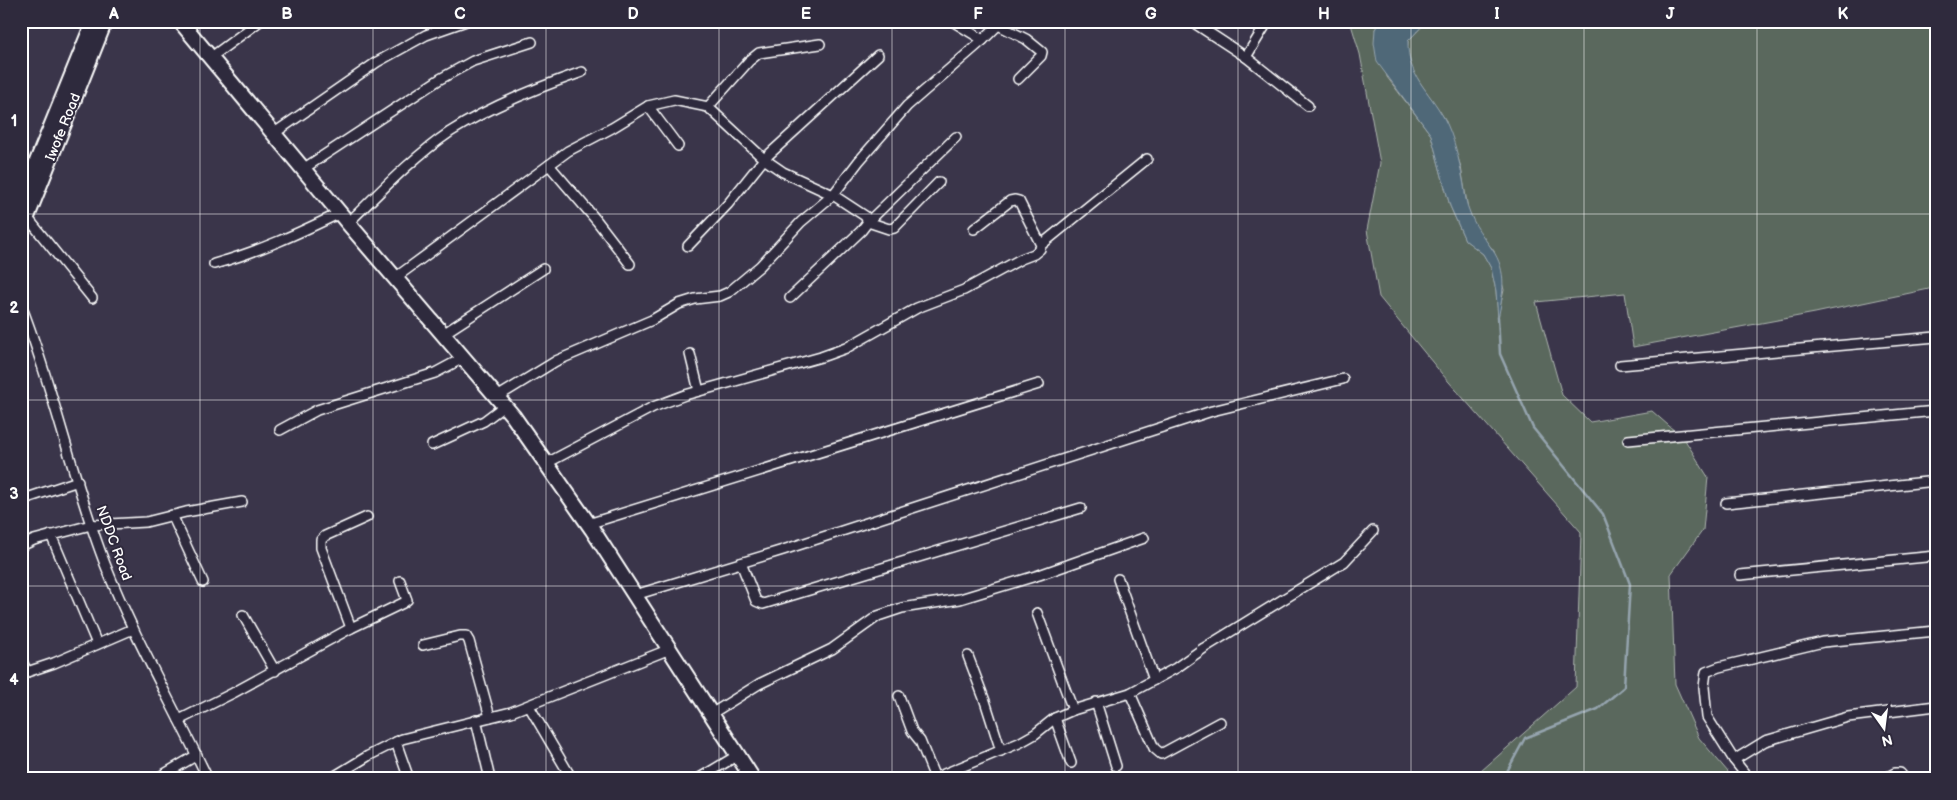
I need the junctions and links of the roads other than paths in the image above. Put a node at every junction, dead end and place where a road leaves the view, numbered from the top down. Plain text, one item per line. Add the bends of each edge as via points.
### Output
1 (94, 21) edge
2 (105, 21) edge
3 (180, 21) edge
4 (260, 21) edge
5 (466, 21) edge
6 (952, 21) edge
7 (1191, 21) edge
8 (1268, 21) edge
9 (1000, 23) edge
10 (983, 40) junction
11 (532, 42) dead end
12 (820, 44) dead end
13 (878, 55) dead end
14 (210, 58) junction
15 (1246, 58) junction
16 (582, 72) dead end
17 (1018, 79) dead end
18 (648, 106) junction
19 (1308, 106) dead end
20 (708, 107) junction
21 (274, 134) junction
22 (956, 137) dead end
23 (678, 146) dead end
24 (764, 159) junction
25 (1147, 159) dead end
26 (549, 165) junction
27 (303, 169) junction
28 (939, 182) dead end
29 (24, 183) edge
30 (833, 195) junction
31 (21, 201) edge
32 (27, 218) junction
33 (344, 218) junction
34 (868, 222) junction
35 (974, 229) dead end
36 (21, 232) edge
37 (1041, 245) junction
38 (688, 246) dead end
39 (214, 264) dead end
40 (630, 264) dead end
41 (543, 269) dead end
42 (395, 278) junction
43 (92, 298) dead end
44 (790, 298) dead end
45 (21, 305) edge
46 (443, 334) junction
47 (1936, 337) edge
48 (690, 354) dead end
49 (463, 358) junction
50 (1620, 365) dead end
51 (1342, 379) dead end
52 (1038, 384) dead end
53 (699, 391) junction
54 (500, 401) junction
55 (1936, 411) edge
56 (280, 430) dead end
57 (1628, 440) dead end
58 (432, 445) dead end
59 (547, 463) junction
60 (78, 481) junction
61 (1936, 481) edge
62 (21, 500) edge
63 (242, 502) dead end
64 (1726, 503) dead end
65 (1081, 508) dead end
66 (172, 515) junction
67 (367, 516) dead end
68 (91, 524) junction
69 (588, 524) junction
70 (1373, 531) dead end
71 (51, 535) junction
72 (1144, 538) dead end
73 (21, 546) edge
74 (1936, 556) edge
75 (741, 563) junction
76 (1740, 574) dead end
77 (1118, 579) dead end
78 (400, 581) dead end
79 (203, 582) dead end
80 (635, 595) junction
81 (1036, 613) dead end
82 (243, 615) dead end
83 (351, 628) junction
84 (133, 629) junction
85 (1936, 631) edge
86 (97, 644) junction
87 (423, 645) dead end
88 (670, 649) junction
89 (968, 656) dead end
90 (21, 659) edge
91 (275, 671) junction
92 (24, 673) edge
93 (1154, 680) junction
94 (1130, 693) junction
95 (899, 696) dead end
96 (1096, 702) junction
97 (529, 706) junction
98 (1936, 706) edge
99 (1073, 710) junction
100 (712, 714) junction
101 (490, 717) junction
102 (1055, 718) junction
103 (179, 720) junction
104 (476, 720) junction
105 (1220, 722) dead end
106 (396, 742) junction
107 (1001, 751) junction
108 (197, 755) junction
109 (738, 756) junction
110 (1734, 760) junction
111 (1071, 762) dead end
112 (1116, 766) dead end
113 (934, 778) edge
114 (156, 779) edge
115 (208, 779) edge
116 (330, 779) edge
117 (409, 779) edge
118 (490, 779) edge
119 (572, 779) edge
120 (698, 779) edge
121 (753, 779) edge
122 (1749, 779) edge
123 (1884, 779) edge
124 (1905, 779) edge

1 - 29 street, Iwofe Road
2 - 32 street, Iwofe Road
3 - 14 street
4 - 14 street
5 - 21 street via 426,35 377,62
6 - 10 street
7 - 15 street
8 - 15 street
9 - 10 street
9 - 17 street via 1042,52
10 - 30 street via 907,106
11 - 27 street via 473,61 440,79
12 - 20 street via 759,53
13 - 24 street
14 - 21 street
15 - 19 street
16 - 33 street via 523,93 449,133
18 - 20 street via 674,100
18 - 23 street
18 - 26 street
20 - 24 street
21 - 27 street
22 - 34 street
24 - 30 street via 783,172
24 - 38 street
25 - 37 street
26 - 40 street
26 - 42 street
27 - 33 street
28 - 34 street via 894,228
29 - 31 street, Iwofe Road
30 - 34 street via 865,216
30 - 54 street via 729,292 679,304 652,320 556,361
32 - 36 street, Iwofe Road
32 - 43 street
33 - 39 street
33 - 42 street
34 - 44 street
35 - 37 street via 1015,200 1019,201
37 - 53 street via 1034,254 964,290 917,308 846,348
41 - 46 street
42 - 46 street
45 - 60 street, NDDC Road
46 - 49 street
47 - 50 street
48 - 53 street
49 - 54 street
49 - 56 street via 435,373 318,410
51 - 75 street via 1212,411
52 - 69 street
53 - 59 street via 653,407
54 - 58 street via 484,421
54 - 59 street
55 - 57 street
59 - 69 street
60 - 62 street
60 - 68 street, NDDC Road
61 - 64 street
63 - 66 street
65 - 75 street via 763,604 756,601
66 - 68 street via 146,522
66 - 79 street
67 - 83 street via 321,540 321,548
68 - 71 street
68 - 84 street, NDDC Road
69 - 80 street
70 - 93 street via 1344,562
71 - 73 street
71 - 86 street
72 - 100 street via 960,599 902,608 878,616 832,649 759,684
74 - 76 street
75 - 80 street
77 - 93 street
78 - 83 street via 407,600
80 - 88 street
81 - 99 street
82 - 91 street
83 - 91 street
84 - 86 street
84 - 103 street, NDDC Road
85 - 110 street via 1823,642 1706,672 1707,717
86 - 92 street
87 - 101 street via 466,636
88 - 97 street
88 - 100 street
89 - 107 street
90 - 92 street
91 - 103 street
93 - 94 street
94 - 96 street
94 - 105 street via 1154,748 1161,754
95 - 113 street
96 - 99 street
96 - 112 street
97 - 101 street
97 - 119 street
98 - 110 street via 1848,717 1765,742
99 - 102 street
100 - 109 street
101 - 104 street
102 - 107 street via 1035,734
102 - 111 street
103 - 108 street, NDDC Road
104 - 106 street
104 - 118 street
106 - 116 street
106 - 117 street
107 - 113 street
108 - 114 street
108 - 115 street, NDDC Road
109 - 120 street
109 - 121 street
110 - 122 street
123 - 124 street via 1895,773 1900,773

